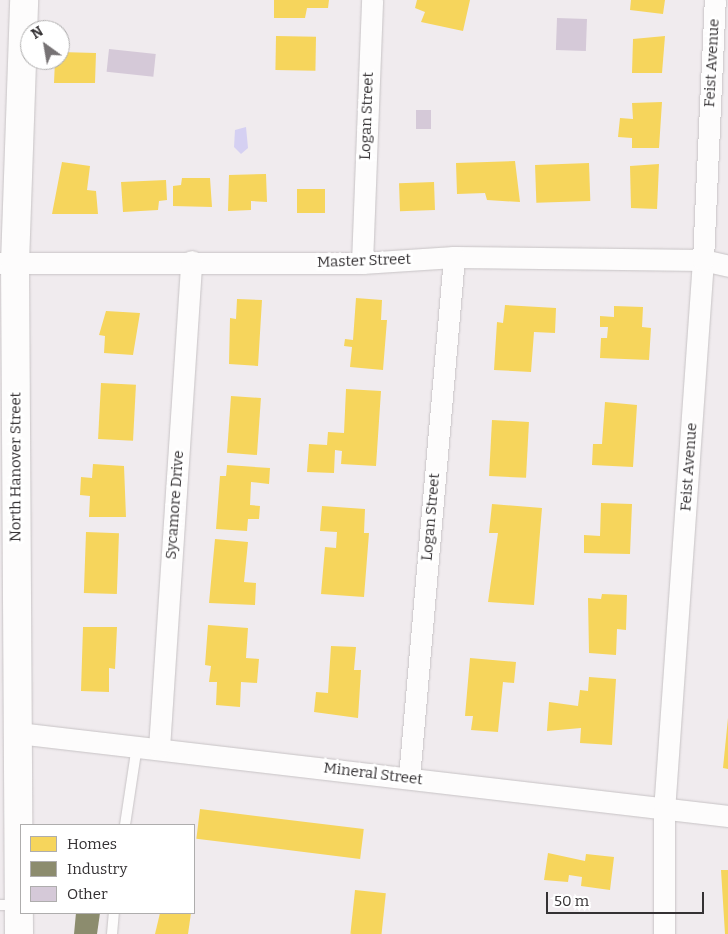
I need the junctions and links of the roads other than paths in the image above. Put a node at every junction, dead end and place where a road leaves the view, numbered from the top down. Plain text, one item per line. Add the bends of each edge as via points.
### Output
1 (24, 0) edge
2 (372, 0) edge
3 (715, 0) edge
4 (454, 257) junction
5 (703, 260) junction
6 (192, 261) junction
7 (7, 263) edge
8 (362, 263) junction
9 (728, 266) edge
10 (18, 733) junction
11 (137, 746) junction
12 (159, 748) junction
13 (409, 778) junction
14 (664, 810) junction
15 (728, 816) edge
16 (125, 824) edge
17 (9, 905) edge
18 (114, 914) edge
19 (19, 934) edge
20 (112, 934) edge
21 (664, 934) edge

1 - 7 street, North Hanover Street
2 - 8 street, Logan Street
3 - 5 street, Feist Avenue
4 - 5 street, Master Street
4 - 8 street, Master Street
4 - 13 street, Logan Street
5 - 9 street, Master Street
5 - 14 street, Feist Avenue
6 - 7 street, Master Street
6 - 8 street, Master Street
6 - 12 street, Sycamore Drive
7 - 10 street, North Hanover Street
10 - 11 street, Mineral Street
10 - 17 street, North Hanover Street
11 - 12 street, Mineral Street
11 - 16 lane
12 - 13 street, Mineral Street
13 - 14 street, Mineral Street
14 - 15 street, Mineral Street
14 - 21 street, Feist Avenue
17 - 19 street, North Hanover Street
18 - 20 lane

